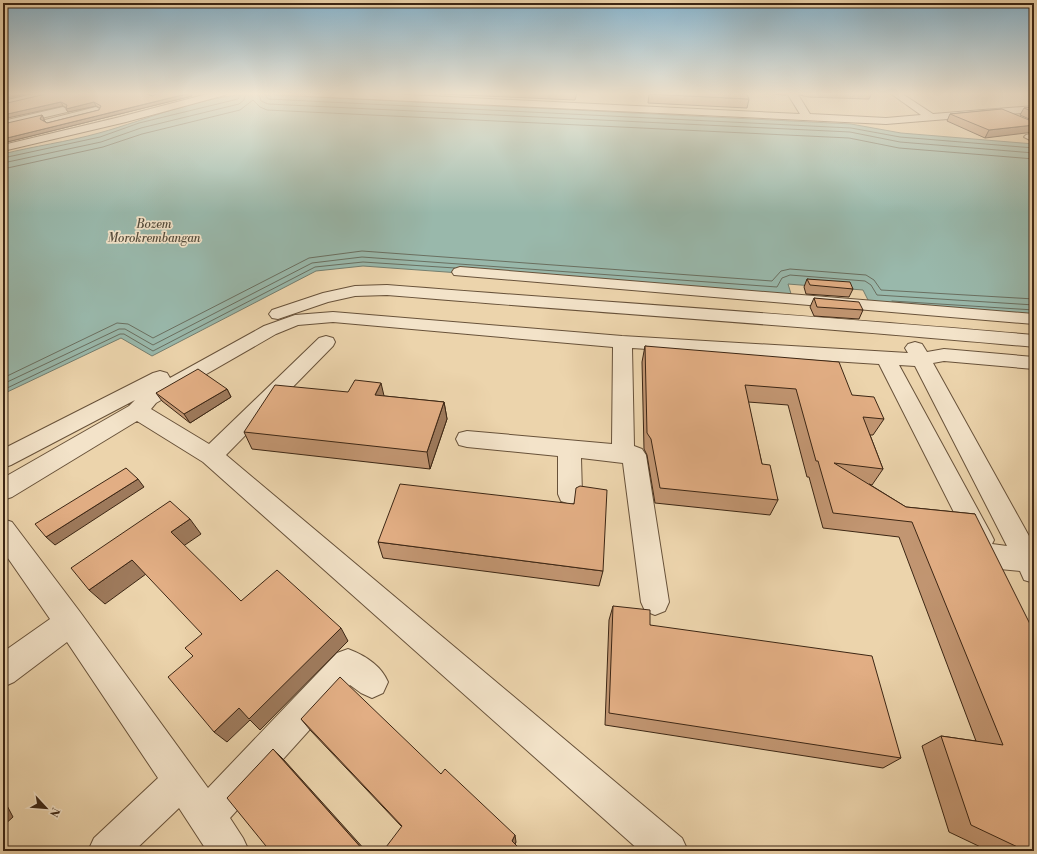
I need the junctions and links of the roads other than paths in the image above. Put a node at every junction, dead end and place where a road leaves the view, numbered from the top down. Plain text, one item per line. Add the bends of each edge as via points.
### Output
1 (7, 133) edge
2 (66, 133) edge
3 (22, 143) junction
4 (3, 148) edge
5 (460, 272) dead end
6 (329, 296) junction
7 (537, 303) junction
8 (635, 310) junction
9 (729, 315) junction
10 (333, 317) junction
11 (1034, 319) edge
12 (836, 323) junction
13 (906, 329) junction
14 (529, 334) junction
15 (1034, 341) edge
16 (326, 342) dead end
17 (629, 342) junction
18 (738, 350) junction
19 (851, 356) junction
20 (886, 358) junction
21 (920, 360) junction
22 (1034, 363) edge
23 (140, 400) junction
24 (467, 439) dead end
25 (569, 448) junction
26 (623, 453) junction
27 (211, 456) junction
28 (3, 459) edge
29 (3, 490) edge
30 (570, 494) dead end
31 (3, 530) edge
32 (1032, 563) edge
33 (655, 602) dead end
34 (70, 622) junction
35 (3, 671) edge
36 (372, 682) dead end
37 (180, 780) junction
38 (206, 817) junction
39 (107, 851) edge
40 (230, 851) edge
41 (669, 851) edge

1 - 3 street
2 - 3 street
3 - 4 street
5 - 11 street
6 - 7 street via 355,290 387,290
6 - 10 street via 320,308 322,314
6 - 23 street via 278,314
7 - 8 street
7 - 14 street via 550,314 549,322
8 - 9 street
8 - 17 street via 620,314 614,321 613,329
9 - 12 street
9 - 18 street
10 - 14 street
10 - 23 street via 295,320 270,330
12 - 13 street
12 - 19 street
13 - 15 street
13 - 21 street
14 - 17 street
16 - 27 street
17 - 18 street
17 - 26 street
18 - 19 street
19 - 20 street
20 - 21 street
20 - 32 street via 995,566
21 - 22 street via 944,355
21 - 32 street
23 - 27 street
23 - 28 street
23 - 29 street
24 - 25 street
25 - 26 street
25 - 30 street
26 - 33 street via 634,455
27 - 41 street
31 - 34 street
34 - 35 street
34 - 37 street
36 - 38 street via 348,664
37 - 38 street
37 - 39 street
38 - 40 street

